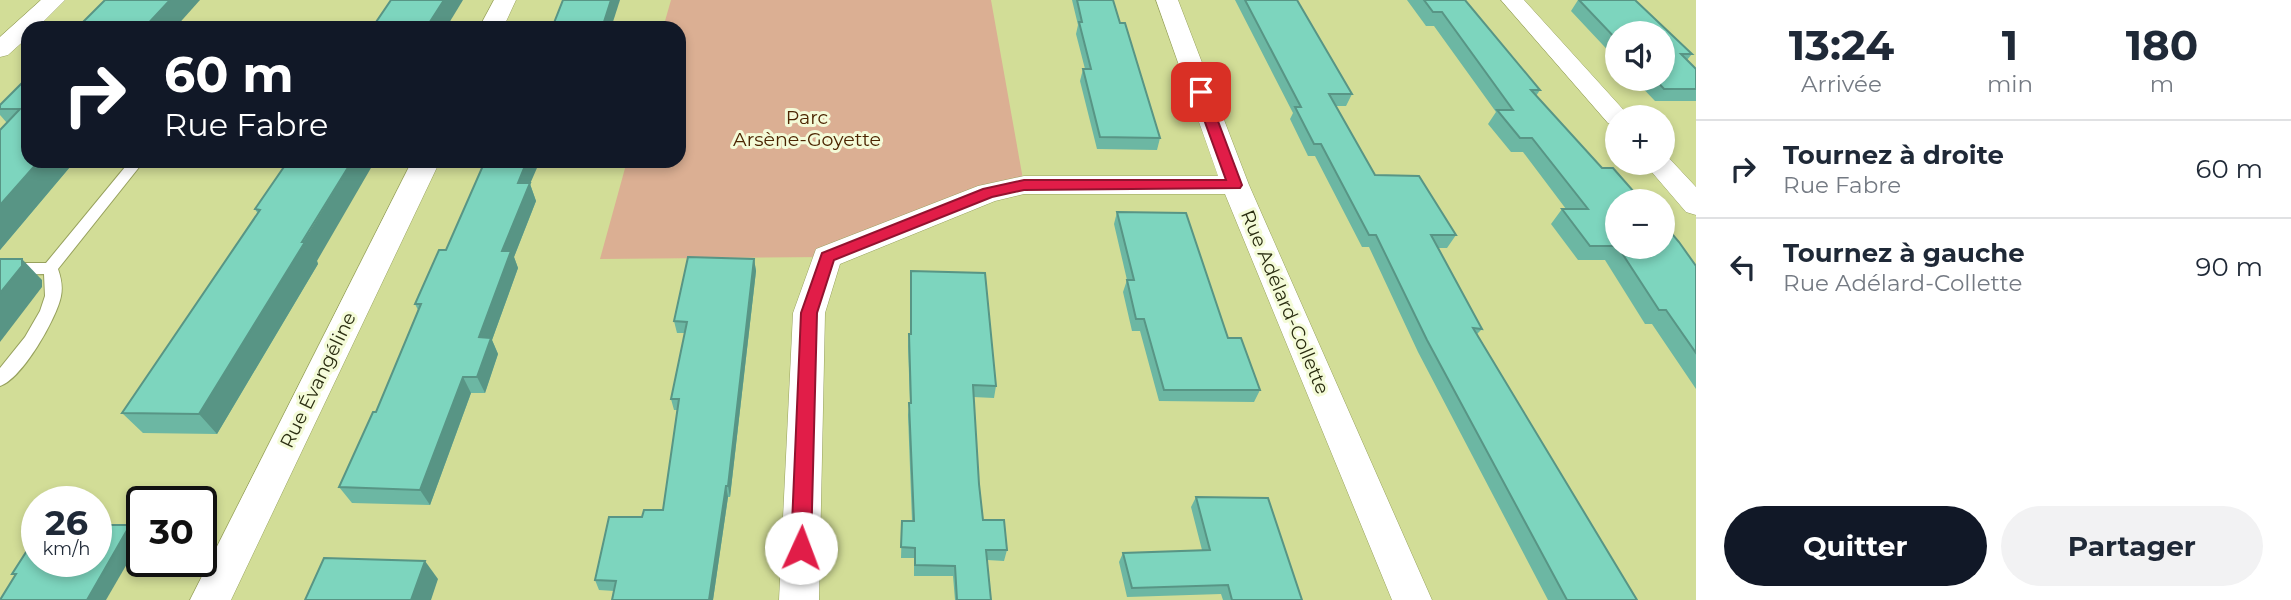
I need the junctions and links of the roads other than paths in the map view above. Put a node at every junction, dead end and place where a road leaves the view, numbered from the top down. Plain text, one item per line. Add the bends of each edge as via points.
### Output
1 (54, 0) edge
2 (505, 0) edge
3 (1167, 0) edge
4 (1512, 0) edge
5 (31, 21) edge
6 (494, 21) edge
7 (21, 31) edge
8 (0, 50) edge
9 (1607, 105) edge
10 (131, 168) edge
11 (423, 168) edge
12 (1669, 175) edge
13 (1235, 185) junction
14 (1696, 205) edge
15 (50, 268) junction
16 (0, 269) edge
17 (0, 379) edge
18 (210, 600) edge
19 (799, 600) edge
20 (1412, 600) edge

1 - 5 street
2 - 6 street
3 - 13 street, Rue Adélard-Collette
4 - 9 street
7 - 8 street
10 - 15 lane
11 - 18 street, Rue Évangéline
12 - 14 street
13 - 19 street via 1024,185 988,193 827,257 809,313
13 - 20 street, Rue Adélard-Collette
15 - 16 lane
15 - 17 lane via 56,280 54,301

